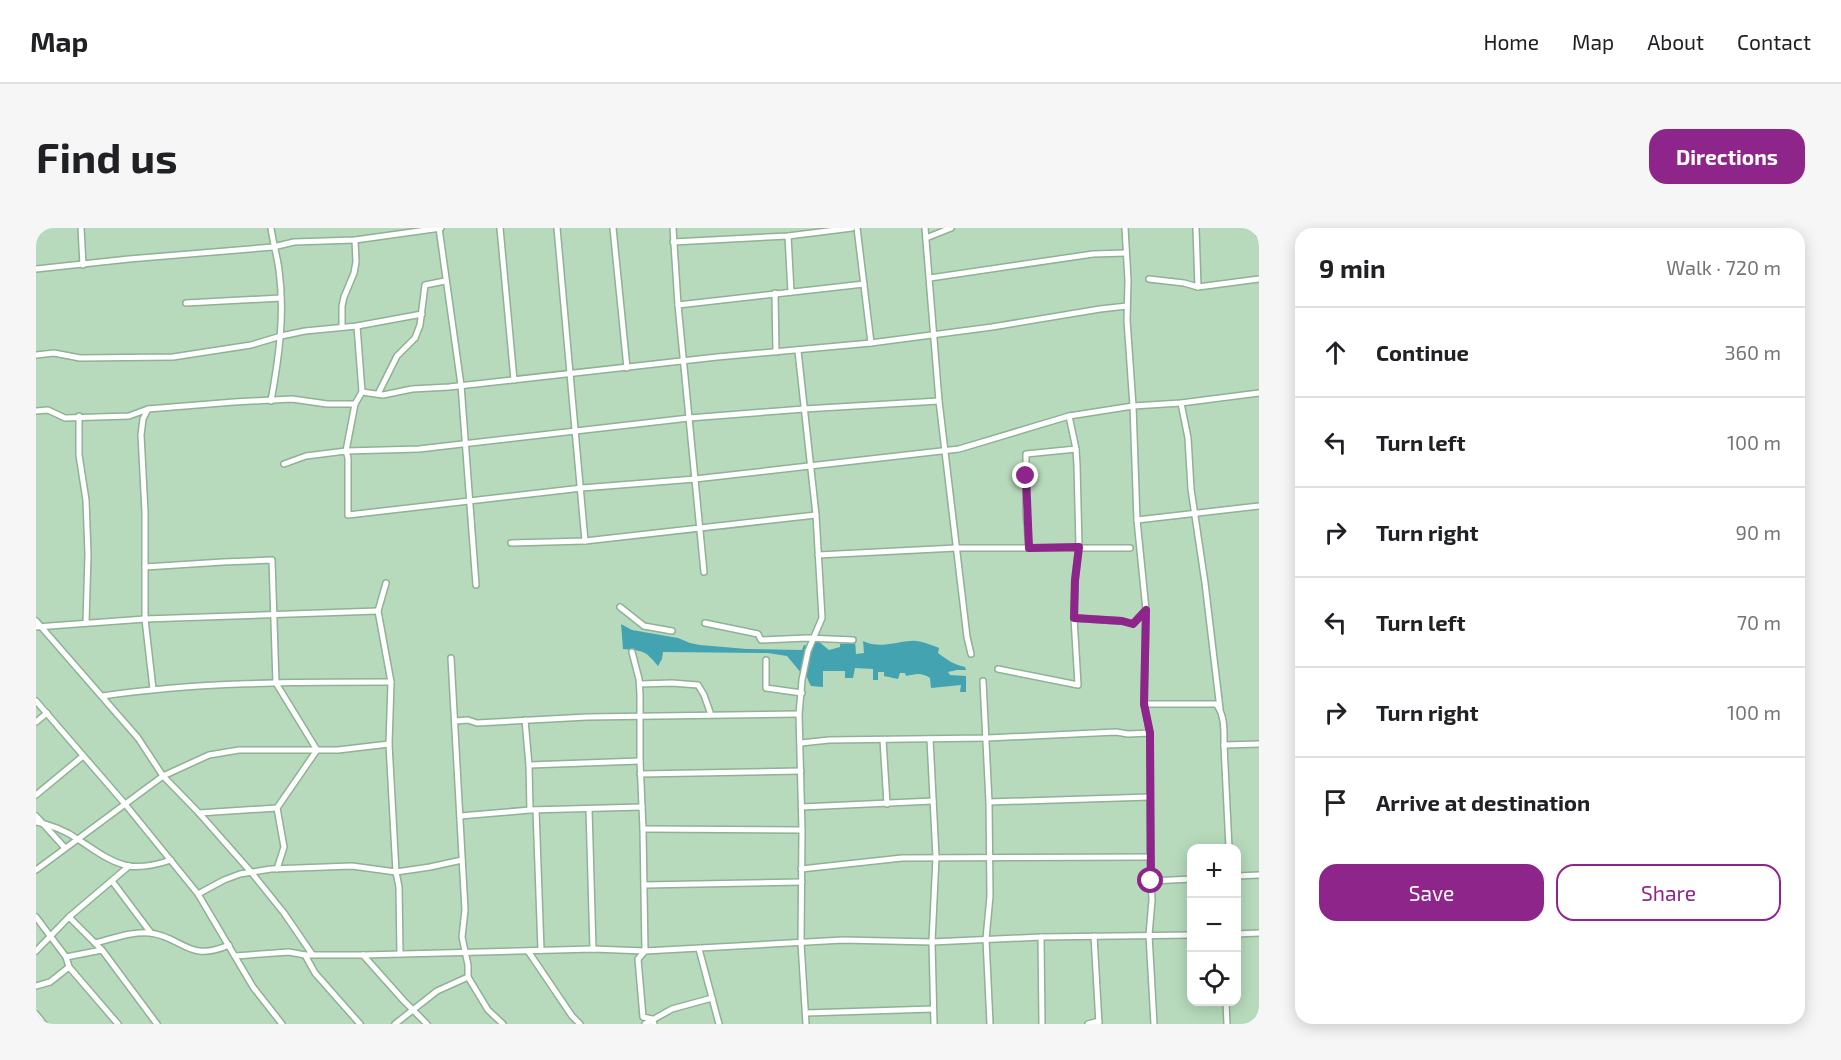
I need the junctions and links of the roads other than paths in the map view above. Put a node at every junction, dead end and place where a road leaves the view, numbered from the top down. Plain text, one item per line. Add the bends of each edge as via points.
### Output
1 (81, 228) edge
2 (271, 228) edge
3 (440, 228) edge
4 (500, 228) edge
5 (557, 228) edge
6 (613, 228) edge
7 (673, 228) edge
8 (852, 228) edge
9 (857, 228) edge
10 (925, 228) edge
11 (951, 228) edge
12 (1125, 228) edge
13 (1196, 228) edge
14 (1258, 228) edge
15 (1259, 234) edge
16 (788, 236) junction
17 (926, 238) junction
18 (355, 240) junction
19 (673, 242) junction
20 (273, 247) junction
21 (1126, 253) junction
22 (83, 265) junction
23 (36, 269) edge
24 (930, 278) junction
25 (1149, 279) dead end
26 (1259, 279) edge
27 (445, 281) junction
28 (864, 284) junction
29 (1198, 287) junction
30 (791, 292) junction
31 (775, 293) junction
32 (281, 298) junction
33 (186, 303) dead end
34 (678, 305) junction
35 (1127, 306) junction
36 (422, 314) junction
37 (357, 326) junction
38 (342, 327) junction
39 (934, 335) junction
40 (281, 336) junction
41 (871, 343) junction
42 (798, 351) junction
43 (776, 352) junction
44 (36, 355) edge
45 (684, 362) junction
46 (627, 368) junction
47 (570, 374) junction
48 (514, 380) junction
49 (461, 385) junction
50 (362, 392) junction
51 (1259, 393) edge
52 (378, 394) junction
53 (271, 400) junction
54 (939, 401) junction
55 (1181, 403) junction
56 (355, 404) junction
57 (1133, 406) junction
58 (148, 409) junction
59 (804, 409) junction
60 (36, 411) edge
61 (79, 416) junction
62 (1069, 416) junction
63 (689, 418) junction
64 (576, 431) junction
65 (466, 443) junction
66 (1076, 449) junction
67 (945, 450) junction
68 (346, 451) junction
69 (284, 464) dead end
70 (810, 465) junction
71 (695, 479) junction
72 (582, 488) junction
73 (470, 501) junction
74 (1259, 506) edge
75 (1194, 514) junction
76 (816, 515) junction
77 (1137, 520) junction
78 (700, 527) junction
79 (585, 540) junction
80 (511, 543) dead end
81 (1079, 547) junction
82 (956, 548) junction
83 (1029, 548) junction
84 (1130, 548) dead end
85 (818, 555) junction
86 (145, 567) junction
87 (704, 572) dead end
88 (386, 583) dead end
89 (476, 585) dead end
90 (620, 607) dead end
91 (1146, 610) junction
92 (378, 611) junction
93 (272, 615) junction
94 (1074, 618) junction
95 (145, 620) junction
96 (36, 621) edge
97 (86, 623) junction
98 (705, 623) dead end
99 (39, 627) edge
100 (672, 631) dead end
101 (813, 638) junction
102 (853, 640) dead end
103 (632, 652) dead end
104 (971, 654) dead end
105 (451, 658) dead end
106 (766, 660) dead end
107 (998, 669) dead end
108 (983, 681) dead end
109 (391, 682) junction
110 (276, 683) junction
111 (640, 684) junction
112 (153, 689) junction
113 (802, 693) junction
114 (102, 696) junction
115 (36, 701) edge
116 (1144, 704) junction
117 (1220, 709) junction
118 (710, 712) dead end
119 (46, 713) junction
120 (799, 714) junction
121 (641, 716) junction
122 (525, 720) junction
123 (455, 721) junction
124 (36, 722) edge
125 (1150, 733) junction
126 (987, 738) junction
127 (930, 739) junction
128 (883, 740) junction
129 (801, 743) junction
130 (388, 744) junction
131 (1259, 744) edge
132 (1224, 745) junction
133 (317, 750) junction
134 (84, 756) junction
135 (640, 761) junction
136 (529, 765) junction
137 (801, 771) junction
138 (640, 774) junction
139 (163, 776) junction
140 (36, 795) edge
141 (1149, 797) junction
142 (933, 801) junction
143 (989, 802) junction
144 (125, 804) junction
145 (887, 804) junction
146 (642, 807) junction
147 (802, 807) junction
148 (277, 808) junction
149 (589, 809) junction
150 (533, 810) junction
151 (199, 813) junction
152 (36, 816) edge
153 (460, 816) junction
154 (39, 822) edge
155 (643, 829) junction
156 (802, 830) junction
157 (78, 839) junction
158 (1229, 844) edge
159 (65, 848) junction
160 (936, 857) junction
161 (989, 857) junction
162 (1150, 857) junction
163 (171, 860) junction
164 (462, 860) junction
165 (129, 866) junction
166 (277, 869) junction
167 (801, 869) junction
168 (36, 870) edge
169 (251, 872) junction
170 (396, 872) junction
171 (1259, 875) edge
172 (1241, 876) edge
173 (1187, 879) edge
174 (112, 881) junction
175 (1151, 881) junction
176 (802, 882) junction
177 (644, 885) junction
178 (198, 894) junction
179 (36, 917) edge
180 (69, 917) junction
181 (151, 933) junction
182 (1259, 933) edge
183 (1241, 934) edge
184 (50, 935) junction
185 (1149, 935) junction
186 (1187, 935) edge
187 (1094, 936) junction
188 (1041, 937) junction
189 (986, 939) junction
190 (932, 942) junction
191 (95, 943) junction
192 (801, 943) junction
193 (229, 945) junction
194 (593, 949) junction
195 (699, 949) junction
196 (102, 950) junction
197 (541, 950) junction
198 (36, 951) edge
199 (528, 951) junction
200 (645, 951) junction
201 (465, 953) junction
202 (312, 954) junction
203 (400, 954) junction
204 (305, 955) junction
205 (363, 955) junction
206 (236, 956) junction
207 (66, 957) junction
208 (69, 967) junction
209 (468, 977) junction
210 (36, 986) edge
211 (712, 998) junction
212 (1226, 1006) edge
213 (933, 1009) junction
214 (412, 1010) junction
215 (806, 1013) junction
216 (36, 1014) edge
217 (653, 1022) edge
218 (279, 1023) edge
219 (1099, 1023) edge
220 (44, 1024) edge
221 (118, 1024) edge
222 (157, 1024) edge
223 (360, 1024) edge
224 (395, 1024) edge
225 (427, 1024) edge
226 (503, 1024) edge
227 (580, 1024) edge
228 (645, 1024) edge
229 (720, 1024) edge
230 (806, 1024) edge
231 (934, 1024) edge
232 (990, 1024) edge
233 (1042, 1024) edge
234 (1088, 1024) edge
235 (1154, 1024) edge
236 (1227, 1024) edge

1 - 22 street
2 - 20 street
3 - 18 street
3 - 27 street
4 - 48 street
5 - 47 street
6 - 46 street
7 - 19 street
8 - 16 street
9 - 28 street
10 - 17 street
11 - 17 street
12 - 21 street
13 - 29 street
14 - 15 street
16 - 19 street
16 - 30 street
17 - 24 street
18 - 20 street via 294,242
18 - 38 street via 356,262 342,306
19 - 34 street
20 - 22 street
20 - 32 street
21 - 24 street via 1094,254
21 - 35 street
22 - 23 street
24 - 39 street
25 - 29 street
26 - 29 street
27 - 36 street via 425,285
27 - 49 street
28 - 30 street
28 - 41 street
30 - 31 street
31 - 34 street
31 - 43 street
32 - 33 street
32 - 40 street
34 - 45 street
35 - 39 street
35 - 57 street
36 - 37 street
36 - 52 street via 415,338 397,356
37 - 38 street
37 - 50 street
38 - 40 street
39 - 41 street
39 - 54 street
40 - 44 street via 251,345 173,357
40 - 53 street
41 - 42 street
42 - 43 street
42 - 59 street
43 - 45 street
45 - 46 street
45 - 63 street
46 - 47 street
47 - 48 street
47 - 64 street
48 - 49 street
49 - 52 street
49 - 65 street
50 - 52 street
50 - 56 street
51 - 55 street
53 - 56 street
53 - 58 street
54 - 59 street
54 - 67 street
55 - 57 street
55 - 75 street
56 - 68 street
57 - 62 street
57 - 77 street
58 - 61 street via 129,416
58 - 86 street via 141,435
59 - 63 street
59 - 70 street
60 - 61 street
61 - 97 street via 88,554
62 - 66 street
62 - 67 street
63 - 64 street
63 - 71 street
64 - 65 street
64 - 72 street
65 - 68 street
65 - 73 street
66 - 81 street
66 - 83 street via 1026,454
67 - 70 street
67 - 82 street
68 - 69 street via 306,456
68 - 73 street via 348,515
70 - 71 street
70 - 76 street
71 - 72 street
71 - 78 street
72 - 73 street
72 - 79 street
73 - 89 street
74 - 75 street
75 - 77 street
75 - 117 street
76 - 78 street
76 - 85 street
77 - 91 street
78 - 79 street
78 - 87 street
79 - 80 street
81 - 83 street
81 - 84 street
81 - 94 street
82 - 83 street
82 - 85 street
82 - 104 street
85 - 101 street via 822,618
86 - 93 street via 272,560
86 - 95 street
88 - 92 street
90 - 100 street via 644,626
91 - 94 street via 1133,624
91 - 116 street
92 - 93 street
92 - 109 street
93 - 95 street
93 - 110 street
94 - 107 street via 1077,685
95 - 97 street
95 - 112 street
96 - 99 street
97 - 99 street
98 - 101 street via 758,634 761,640
99 - 114 street
101 - 102 street
101 - 113 street
103 - 111 street
105 - 123 street
106 - 113 street via 766,688
108 - 126 street
109 - 110 street
109 - 130 street
110 - 112 street
110 - 133 street
111 - 118 street via 698,685
111 - 121 street
112 - 114 street
113 - 120 street
114 - 139 street via 138,738
115 - 119 street
116 - 117 street via 1216,704
116 - 125 street
117 - 132 street
119 - 124 street
119 - 134 street
120 - 121 street
120 - 129 street
121 - 122 street
121 - 135 street
122 - 123 street
122 - 136 street
123 - 153 street
125 - 126 street
125 - 141 street
126 - 127 street
126 - 143 street
127 - 128 street
127 - 142 street
128 - 129 street
128 - 145 street
129 - 137 street
130 - 133 street
130 - 170 street
131 - 132 street
132 - 158 street
133 - 139 street via 209,754
133 - 148 street
134 - 140 street
134 - 144 street
135 - 136 street
135 - 138 street
136 - 150 street
137 - 138 street
137 - 147 street
138 - 146 street
139 - 144 street
139 - 151 street
141 - 143 street
141 - 162 street
142 - 145 street
142 - 160 street
143 - 161 street
144 - 157 street
144 - 163 street
145 - 147 street
146 - 149 street
146 - 155 street
147 - 156 street
148 - 151 street
148 - 166 street via 285,847
149 - 150 street
149 - 194 street
150 - 153 street
150 - 197 street
151 - 169 street
152 - 154 street
153 - 164 street
154 - 157 street
154 - 159 street
155 - 156 street
155 - 177 street
156 - 167 street
157 - 159 street
157 - 165 street via 99,854
159 - 168 street
160 - 161 street
160 - 167 street
160 - 190 street
161 - 162 street
161 - 189 street
162 - 175 street
163 - 165 street
163 - 178 street
164 - 170 street
164 - 201 street
165 - 174 street
166 - 169 street
166 - 170 street via 352,866
167 - 176 street
169 - 178 street
169 - 202 street
170 - 203 street
171 - 172 street
173 - 175 street
174 - 180 street
174 - 181 street
175 - 185 street
176 - 177 street
176 - 192 street
177 - 200 street
178 - 193 street
179 - 184 street
180 - 184 street
180 - 191 street
181 - 191 street
181 - 193 street via 190,950 216,951
182 - 183 street
184 - 198 street
184 - 207 street
185 - 186 street
185 - 187 street
185 - 235 street
187 - 188 street
187 - 219 street
188 - 189 street
188 - 233 street
189 - 190 street
189 - 232 street
190 - 192 street
190 - 213 street
191 - 196 street
192 - 195 street
192 - 215 street
193 - 206 street
194 - 197 street
194 - 200 street
195 - 200 street
195 - 211 street
196 - 207 street
196 - 222 street
197 - 199 street
199 - 201 street
199 - 227 street
200 - 217 street via 638,959 639,985 643,1017
201 - 203 street
201 - 209 street
202 - 204 street
202 - 205 street
203 - 205 street
204 - 206 street via 289,952
204 - 223 street via 315,973
205 - 214 street
206 - 218 street
207 - 208 street
208 - 210 street via 50,982
208 - 221 street
209 - 214 street via 437,991
209 - 226 street
211 - 217 street via 672,1009
211 - 229 street
212 - 236 street
213 - 215 street
213 - 231 street
214 - 224 street
214 - 225 street
215 - 230 street
216 - 220 street
217 - 228 street
219 - 234 street

